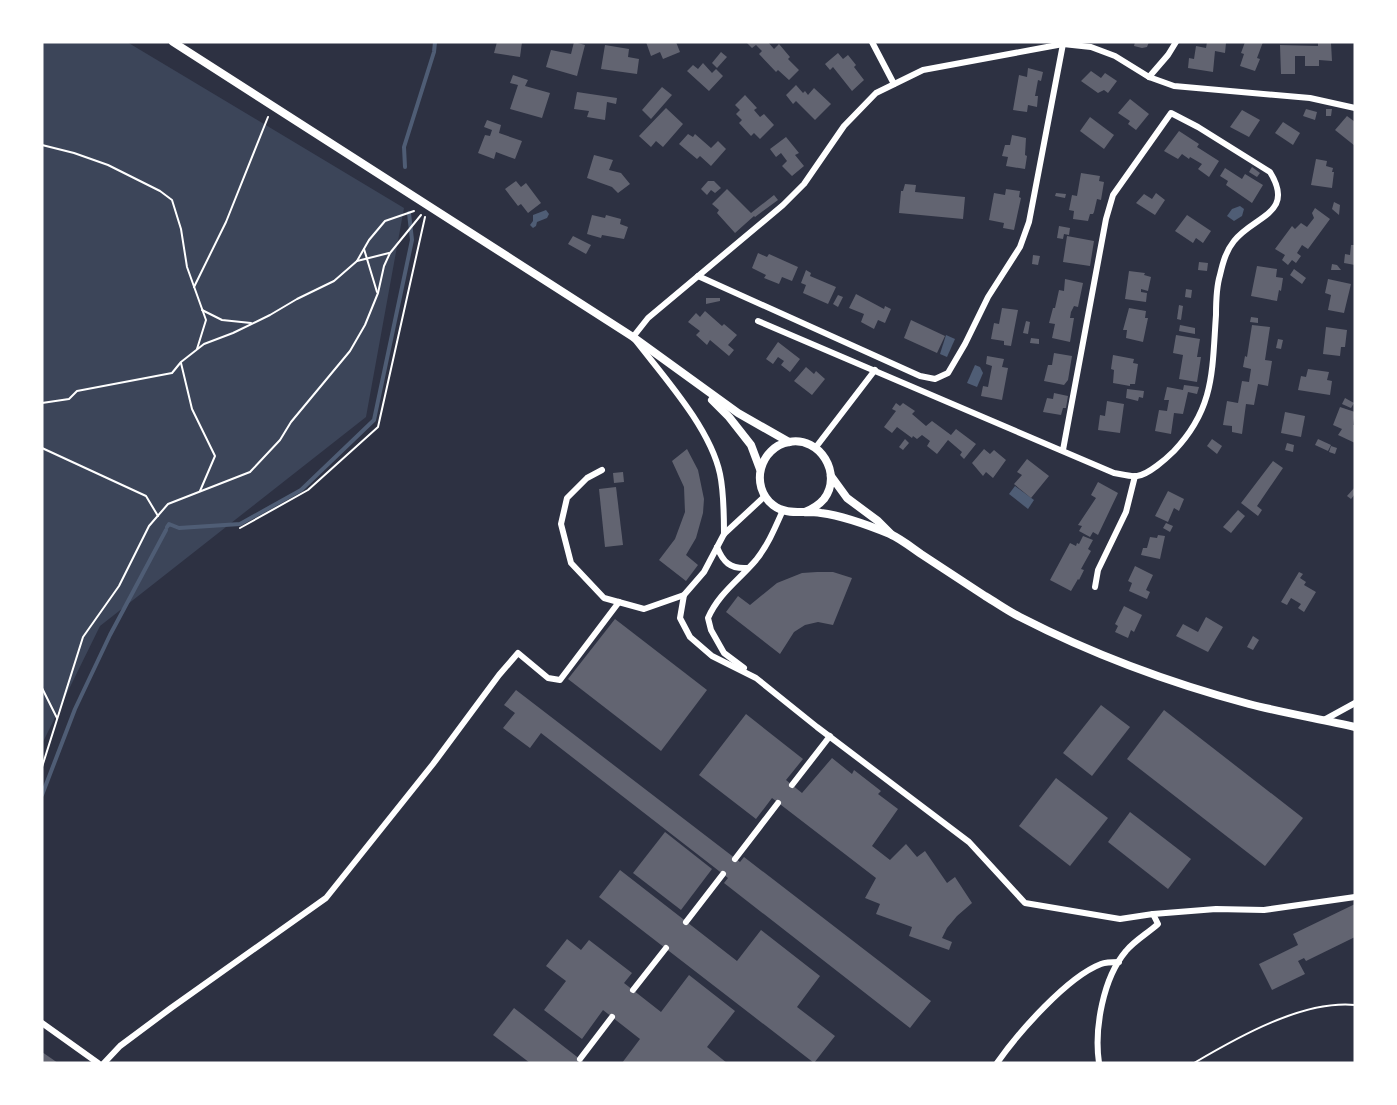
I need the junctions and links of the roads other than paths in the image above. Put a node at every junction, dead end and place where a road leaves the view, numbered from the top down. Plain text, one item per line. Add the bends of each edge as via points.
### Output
1 (173, 42) edge
2 (872, 42) edge
3 (1104, 42) edge
4 (1176, 42) edge
5 (1063, 44) junction
6 (1101, 51) junction
7 (1149, 76) junction
8 (894, 84) junction
9 (1355, 108) edge
10 (698, 276) junction
11 (758, 321) dead end
12 (633, 337) junction
13 (875, 370) junction
14 (690, 379) junction
15 (789, 442) junction
16 (816, 447) junction
17 (1063, 450) junction
18 (760, 469) junction
19 (602, 470) dead end
20 (831, 476) junction
21 (1135, 476) junction
22 (765, 496) junction
23 (783, 510) junction
24 (805, 512) junction
25 (724, 534) junction
26 (892, 535) junction
27 (717, 547) junction
28 (747, 568) junction
29 (1095, 587) dead end
30 (684, 595) junction
31 (619, 602) junction
32 (756, 678) junction
33 (1355, 703) edge
34 (1324, 720) junction
35 (1355, 727) edge
36 (830, 736) junction
37 (792, 785) dead end
38 (778, 803) dead end
39 (735, 859) dead end
40 (723, 874) dead end
41 (1355, 897) edge
42 (1153, 914) junction
43 (686, 922) dead end
44 (666, 948) dead end
45 (1119, 962) junction
46 (633, 990) dead end
47 (612, 1017) dead end
48 (42, 1023) edge
49 (580, 1059) dead end
50 (98, 1063) edge
51 (104, 1063) edge
52 (997, 1063) edge
53 (1099, 1063) edge

1 - 12 street
2 - 8 street
3 - 6 street
4 - 7 street
5 - 6 street via 1091,46
5 - 8 street via 922,70
5 - 10 street via 1029,222 1020,247 948,373 935,379 920,376
6 - 7 street
7 - 9 street via 1174,86 1310,98
8 - 10 street via 876,93 844,126 804,184 783,205
10 - 12 street via 648,318
11 - 13 street
12 - 14 street
12 - 25 street via 705,436 720,473
13 - 16 street
13 - 17 street
14 - 15 street
14 - 18 street via 744,436
15 - 16 street
15 - 18 street via 771,451
16 - 20 street via 824,455
17 - 21 street via 1114,473
17 - 21 street via 1113,195 1171,113 1270,172 1277,183 1278,200 1267,216 1235,239 1225,255 1218,284 1213,372 1204,410 1165,461
18 - 22 street
19 - 31 street via 587,478 567,498 561,524 571,563 604,598
20 - 24 street via 824,498
20 - 26 street via 847,498
21 - 29 street via 1126,512 1098,570
22 - 23 street
22 - 25 street
23 - 24 street
23 - 28 street via 771,538
24 - 26 street via 846,518
25 - 27 street
26 - 34 street via 1017,616 1105,656 1248,704
27 - 28 street via 729,566
27 - 30 street via 704,572
28 - 32 street via 713,606 708,618 724,653
30 - 31 street via 644,609
30 - 32 street via 680,618 690,637 712,656
31 - 51 street via 560,680 548,678 518,653 326,898 171,1008
32 - 36 street
33 - 34 street
34 - 35 street
36 - 37 street
36 - 42 street via 969,842 1025,903 1120,919
38 - 39 street
40 - 43 street
41 - 42 street via 1264,910
42 - 45 street via 1158,924
44 - 46 street
45 - 52 street via 1103,963 1077,979 1022,1030
45 - 53 street via 1100,1014
47 - 49 street
48 - 50 street

